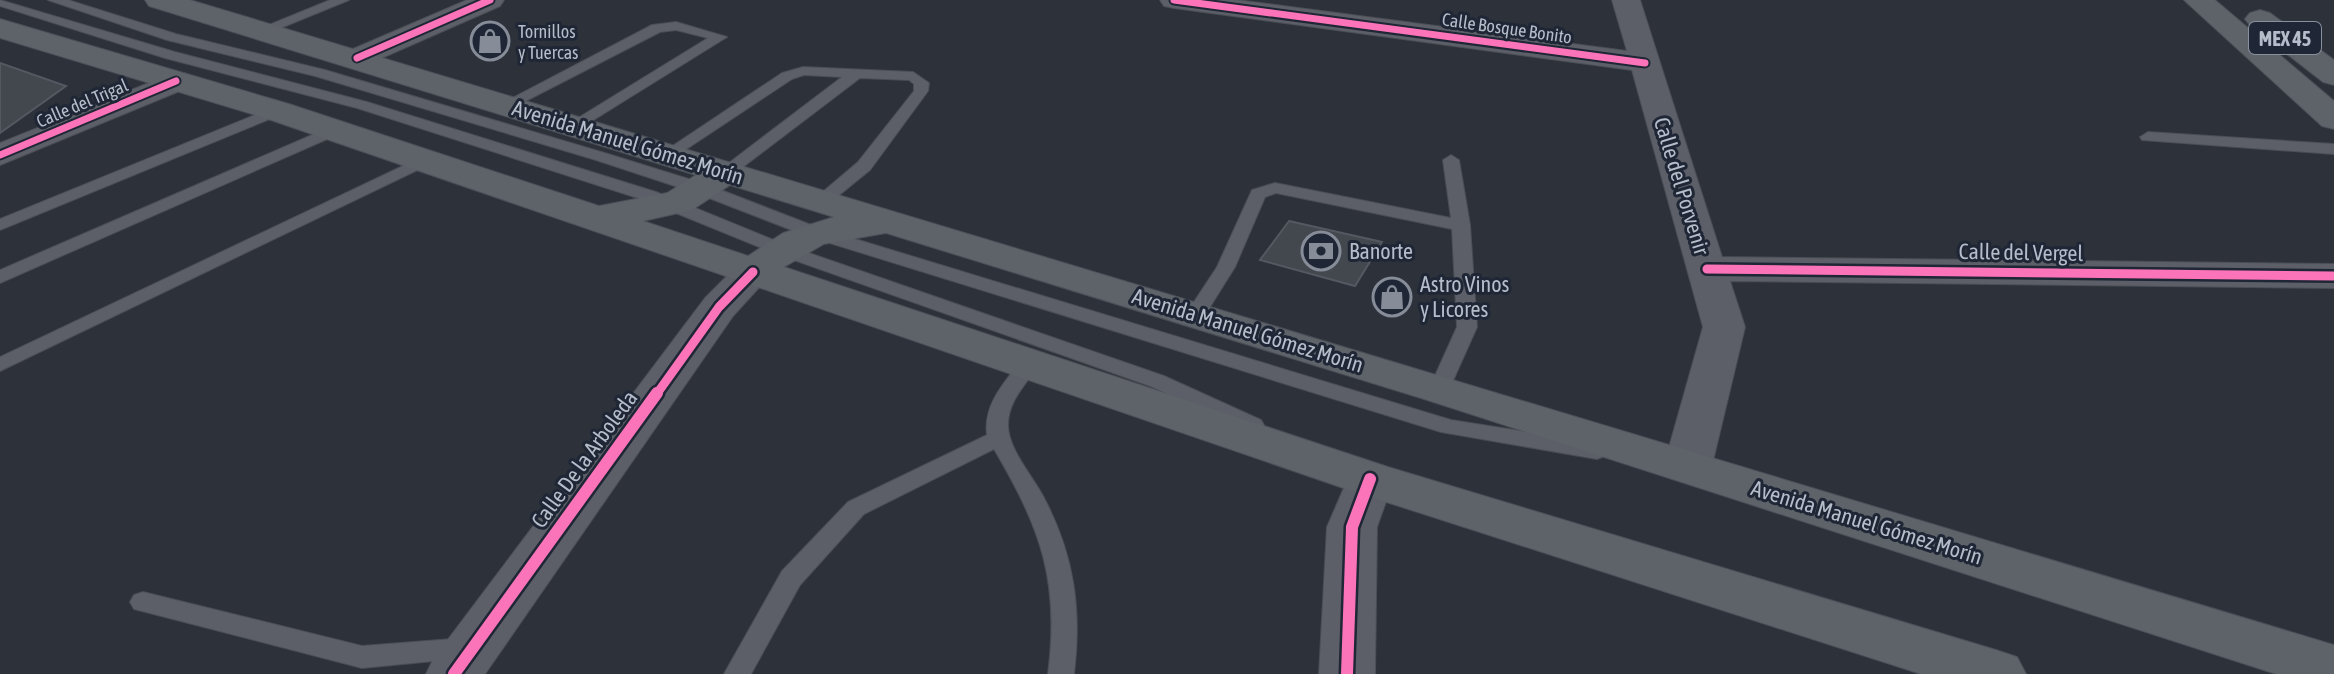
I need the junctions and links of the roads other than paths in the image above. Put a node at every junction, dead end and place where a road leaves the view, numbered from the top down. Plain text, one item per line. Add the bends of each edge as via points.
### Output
1 (55, 0) edge
2 (159, 0) edge
3 (342, 0) edge
4 (490, 0) edge
5 (1174, 0) edge
6 (1626, 0) edge
7 (2198, 0) edge
8 (2236, 0) edge
9 (2281, 0) edge
10 (0, 2) edge
11 (2313, 23) dead end
12 (0, 28) edge
13 (261, 31) junction
14 (357, 58) junction
15 (1645, 63) junction
16 (856, 74) junction
17 (2334, 75) edge
18 (176, 81) junction
19 (507, 105) junction
20 (277, 111) junction
21 (2334, 119) edge
22 (573, 126) junction
23 (335, 130) junction
24 (2148, 137) dead end
25 (5, 149) edge
26 (2334, 149) edge
27 (667, 155) junction
28 (426, 160) junction
29 (1451, 160) dead end
30 (714, 181) junction
31 (666, 205) junction
32 (595, 218) junction
33 (0, 225) edge
34 (1461, 225) junction
35 (792, 239) junction
36 (1707, 269) junction
37 (2334, 276) edge
38 (0, 277) edge
39 (1196, 314) junction
40 (0, 365) edge
41 (1028, 366) junction
42 (1440, 389) junction
43 (998, 438) junction
44 (1688, 465) junction
45 (1370, 479) junction
46 (143, 602) dead end
47 (463, 661) edge
48 (2334, 669) edge
49 (737, 674) edge
50 (1061, 674) edge
51 (1347, 674) edge
52 (1996, 674) edge

1 - 30 lane via 172,37
2 - 13 main road, Avenida Manuel Gómez Morín
3 - 13 lane
4 - 14 street
5 - 15 street, Calle Bosque Bonito
6 - 15 street, Calle del Porvenir
7 - 21 main road
8 - 17 main road, MEX 45
9 - 11 main road, MEX 45
10 - 31 lane via 170,55 362,105
12 - 18 main road, Avenida Manuel Gómez Morín
13 - 14 main road, Avenida Manuel Gómez Morín
14 - 19 main road, Avenida Manuel Gómez Morín
15 - 36 street, Calle del Porvenir
16 - 27 lane via 803,71 787,76
16 - 30 lane
16 - 35 lane via 913,76 922,83 921,91 864,166
18 - 20 main road, Avenida Manuel Gómez Morín
18 - 25 street, Calle del Trigal
19 - 22 main road, Avenida Manuel Gómez Morín
19 - 22 lane via 657,28 676,26 720,37
20 - 23 main road, Avenida Manuel Gómez Morín
20 - 33 lane
22 - 27 main road, Avenida Manuel Gómez Morín
23 - 28 main road, Avenida Manuel Gómez Morín
23 - 38 lane
24 - 26 lane
27 - 30 main road, Avenida Manuel Gómez Morín
28 - 32 main road, Avenida Manuel Gómez Morín
28 - 40 lane
29 - 34 lane
30 - 31 main road
30 - 35 main road, Avenida Manuel Gómez Morín
31 - 32 main road
31 - 35 lane
32 - 35 main road, Avenida Manuel Gómez Morín
34 - 39 lane via 1275,188 1258,194 1226,267
34 - 42 lane via 1467,327
35 - 39 main road, Avenida Manuel Gómez Morín via 891,223
35 - 41 main road, Avenida Manuel Gómez Morín
35 - 44 lane via 1449,427
35 - 45 lane via 1157,381
35 - 47 street, Calle De la Arboleda via 719,307
36 - 37 street, Calle del Vergel
36 - 44 street, Calle del Porvenir via 1724,327
39 - 42 main road, Avenida Manuel Gómez Morín
41 - 43 lane via 999,406 994,422
41 - 45 main road, Avenida Manuel Gómez Morín
42 - 44 main road, Avenida Manuel Gómez Morín
43 - 49 lane via 856,508 791,578
43 - 50 lane via 1052,535 1065,581 1068,632
44 - 48 main road, Avenida Manuel Gómez Morín
45 - 51 street via 1352,527
45 - 52 main road, Avenida Manuel Gómez Morín
46 - 47 lane via 362,657

